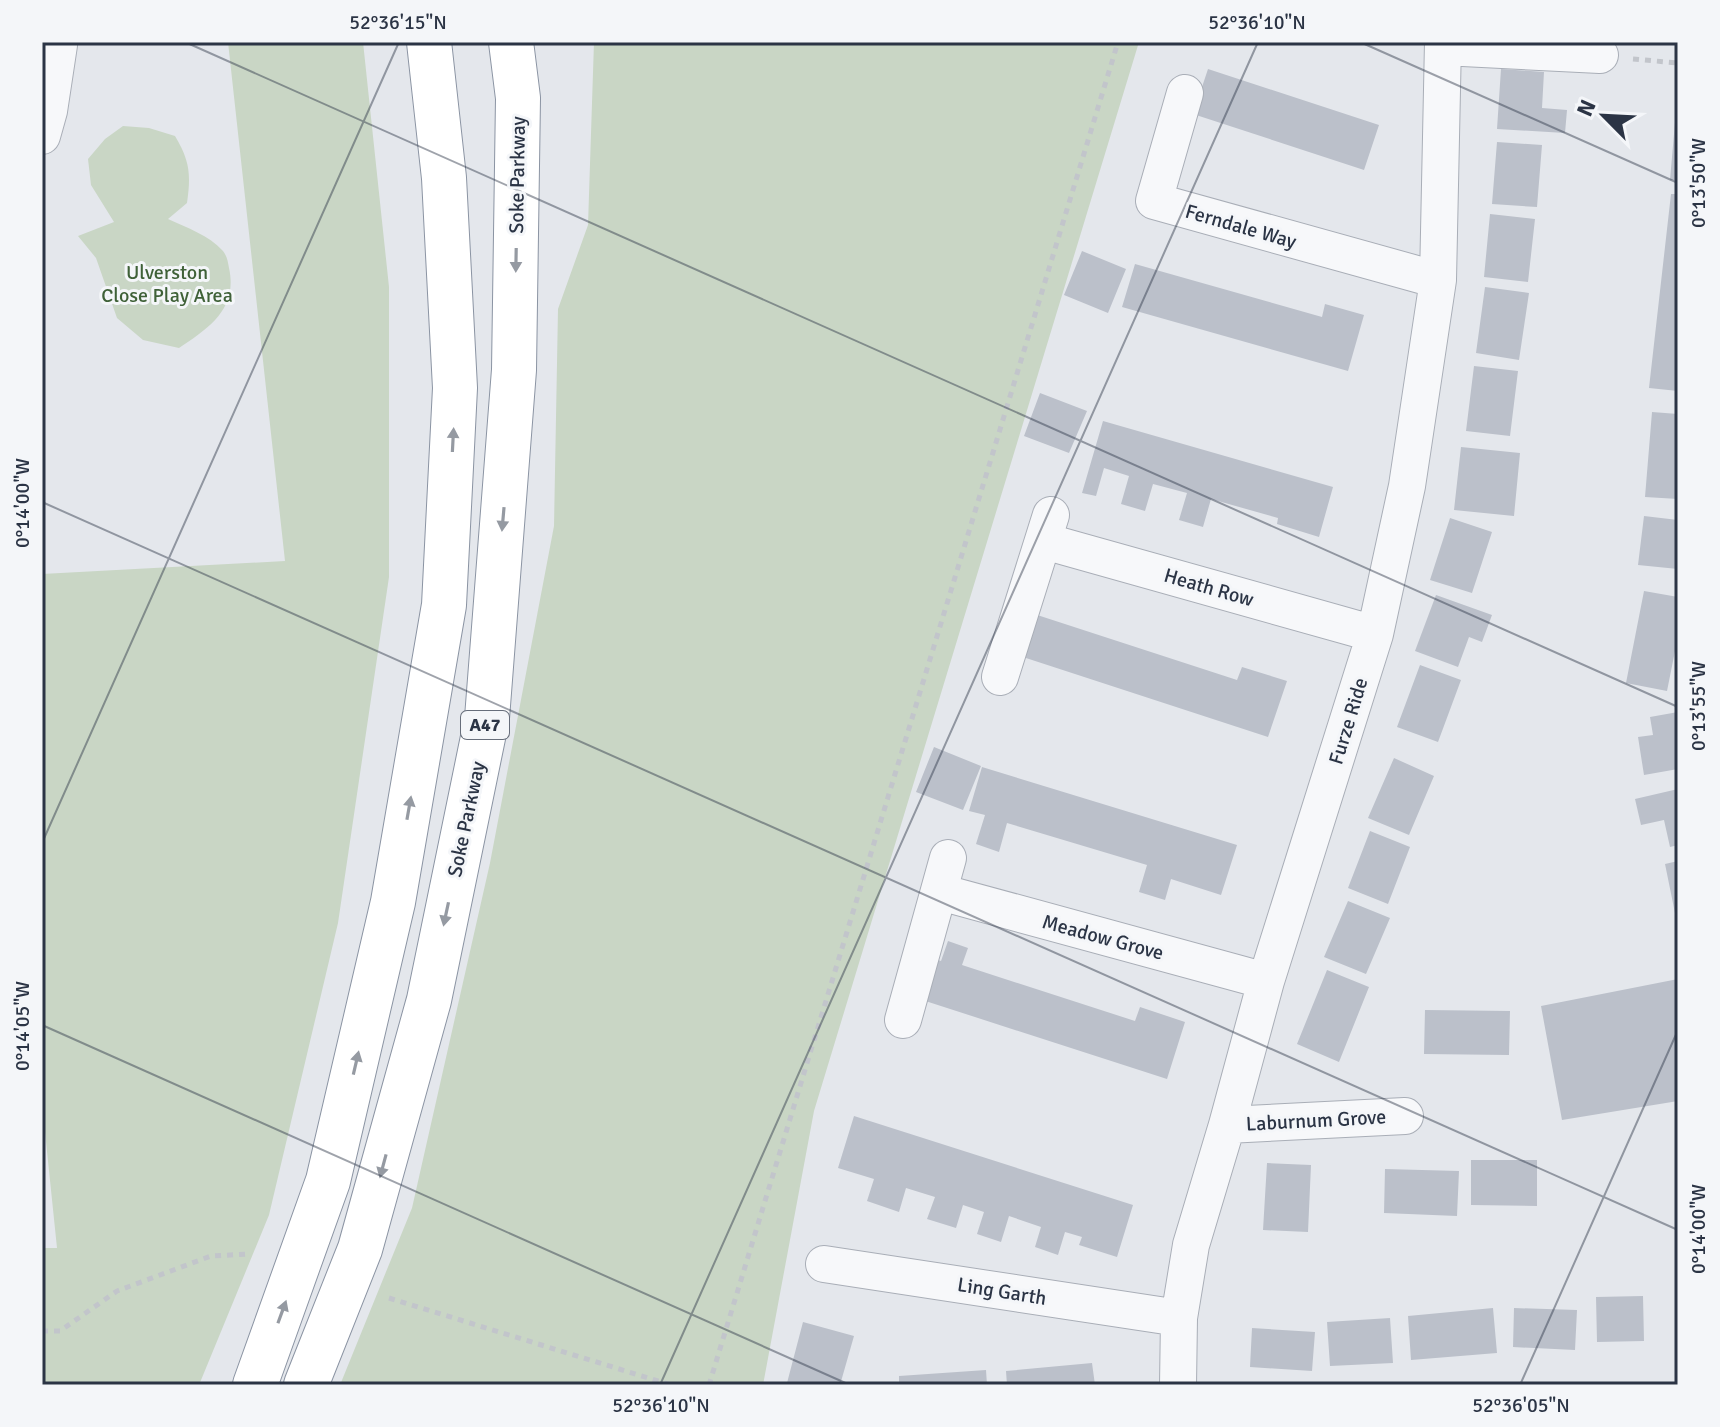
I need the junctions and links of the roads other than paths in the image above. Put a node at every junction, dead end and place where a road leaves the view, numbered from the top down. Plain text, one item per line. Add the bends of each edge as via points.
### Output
1 (429, 42) edge
2 (511, 42) edge
3 (1443, 44) edge
4 (59, 45) dead end
5 (1600, 55) road end
6 (1185, 93) dead end
7 (42, 136) edge
8 (1438, 280) junction
9 (1375, 634) junction
10 (1000, 677) dead end
11 (948, 858) dead end
12 (940, 892) junction
13 (1266, 981) junction
14 (903, 1020) dead end
15 (1405, 1116) dead end
16 (1227, 1125) junction
17 (824, 1264) dead end
18 (1179, 1318) junction
19 (255, 1385) edge
20 (306, 1385) edge
21 (1178, 1385) edge

19 -> 1 highway via 328,1181 393,902 444,605 455,388 444,178
2 -> 20 highway, Soke Parkway / A47 via 518,98 514,370 487,718 429,1000 360,1249
3 - 5 street
3 - 8 street, Furze Ride
4 - 7 street
6 - 8 street, Ferndale Way via 1154,201
8 - 9 street, Furze Ride via 1407,486
9 - 10 street, Heath Row via 1047,528
9 - 13 street, Furze Ride
11 - 12 street
12 - 13 street, Meadow Grove
12 - 14 street
13 - 16 street, Furze Ride
15 - 16 street, Laburnum Grove
16 - 18 street, Furze Ride via 1191,1245
17 - 18 street, Ling Garth
18 - 21 street, Furze Ride

